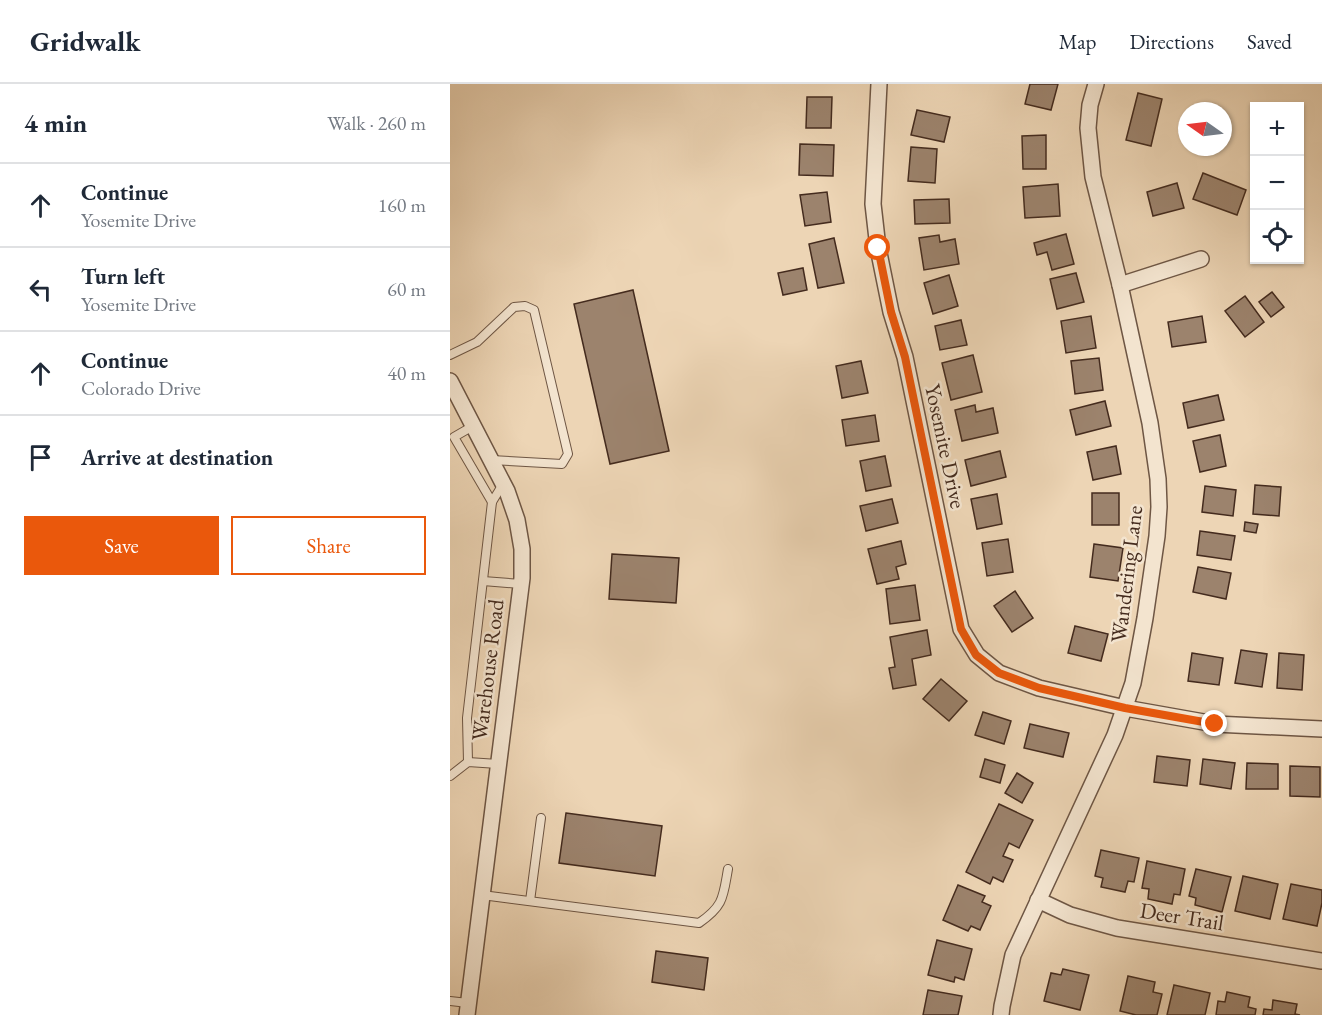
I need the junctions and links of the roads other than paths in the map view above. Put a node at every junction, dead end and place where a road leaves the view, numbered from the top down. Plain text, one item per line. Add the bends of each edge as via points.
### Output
1 (879, 84) edge
2 (1096, 84) edge
3 (1201, 260) dead end
4 (1120, 285) junction
5 (450, 354) edge
6 (450, 381) edge
7 (473, 426) junction
8 (452, 437) edge
9 (491, 460) junction
10 (503, 484) junction
11 (492, 502) junction
12 (483, 581) junction
13 (521, 584) junction
14 (1125, 708) junction
15 (1322, 729) edge
16 (468, 762) junction
17 (498, 764) junction
18 (450, 776) edge
19 (541, 818) dead end
20 (728, 869) dead end
21 (482, 895) junction
22 (1038, 900) junction
23 (530, 902) junction
24 (1322, 961) edge
25 (450, 1001) edge
26 (467, 1009) edge
27 (1001, 1015) edge

1 - 14 street, Yosemite Drive via 873,204 878,248 905,357 961,629 976,655 999,673 1039,688
2 - 4 street, Wandering Lane via 1088,128 1093,177
3 - 4 street
4 - 14 street, Wandering Lane via 1150,423 1159,507 1145,618
5 - 9 lane via 477,342 514,308 525,306 534,310 568,454 562,464
6 - 7 street, Warehouse Road
7 - 8 lane
7 - 9 street, Warehouse Road
8 - 11 lane
9 - 10 street, Warehouse Road
10 - 11 lane
10 - 13 street, Warehouse Road via 517,520 522,549
11 - 12 lane
12 - 13 lane
12 - 16 lane via 467,718
13 - 17 street, Warehouse Road
14 - 15 street, Yosemite Drive via 1215,724
14 - 22 street, Wandering Lane
16 - 17 lane
16 - 18 lane
17 - 21 street, Warehouse Road
19 - 23 lane
20 - 23 lane via 722,901 699,923
21 - 23 lane
21 - 26 street, Warehouse Road
22 - 24 street, Deer Trail via 1070,915 1117,928
22 - 27 street, Wandering Lane via 1014,955
25 - 26 lane

